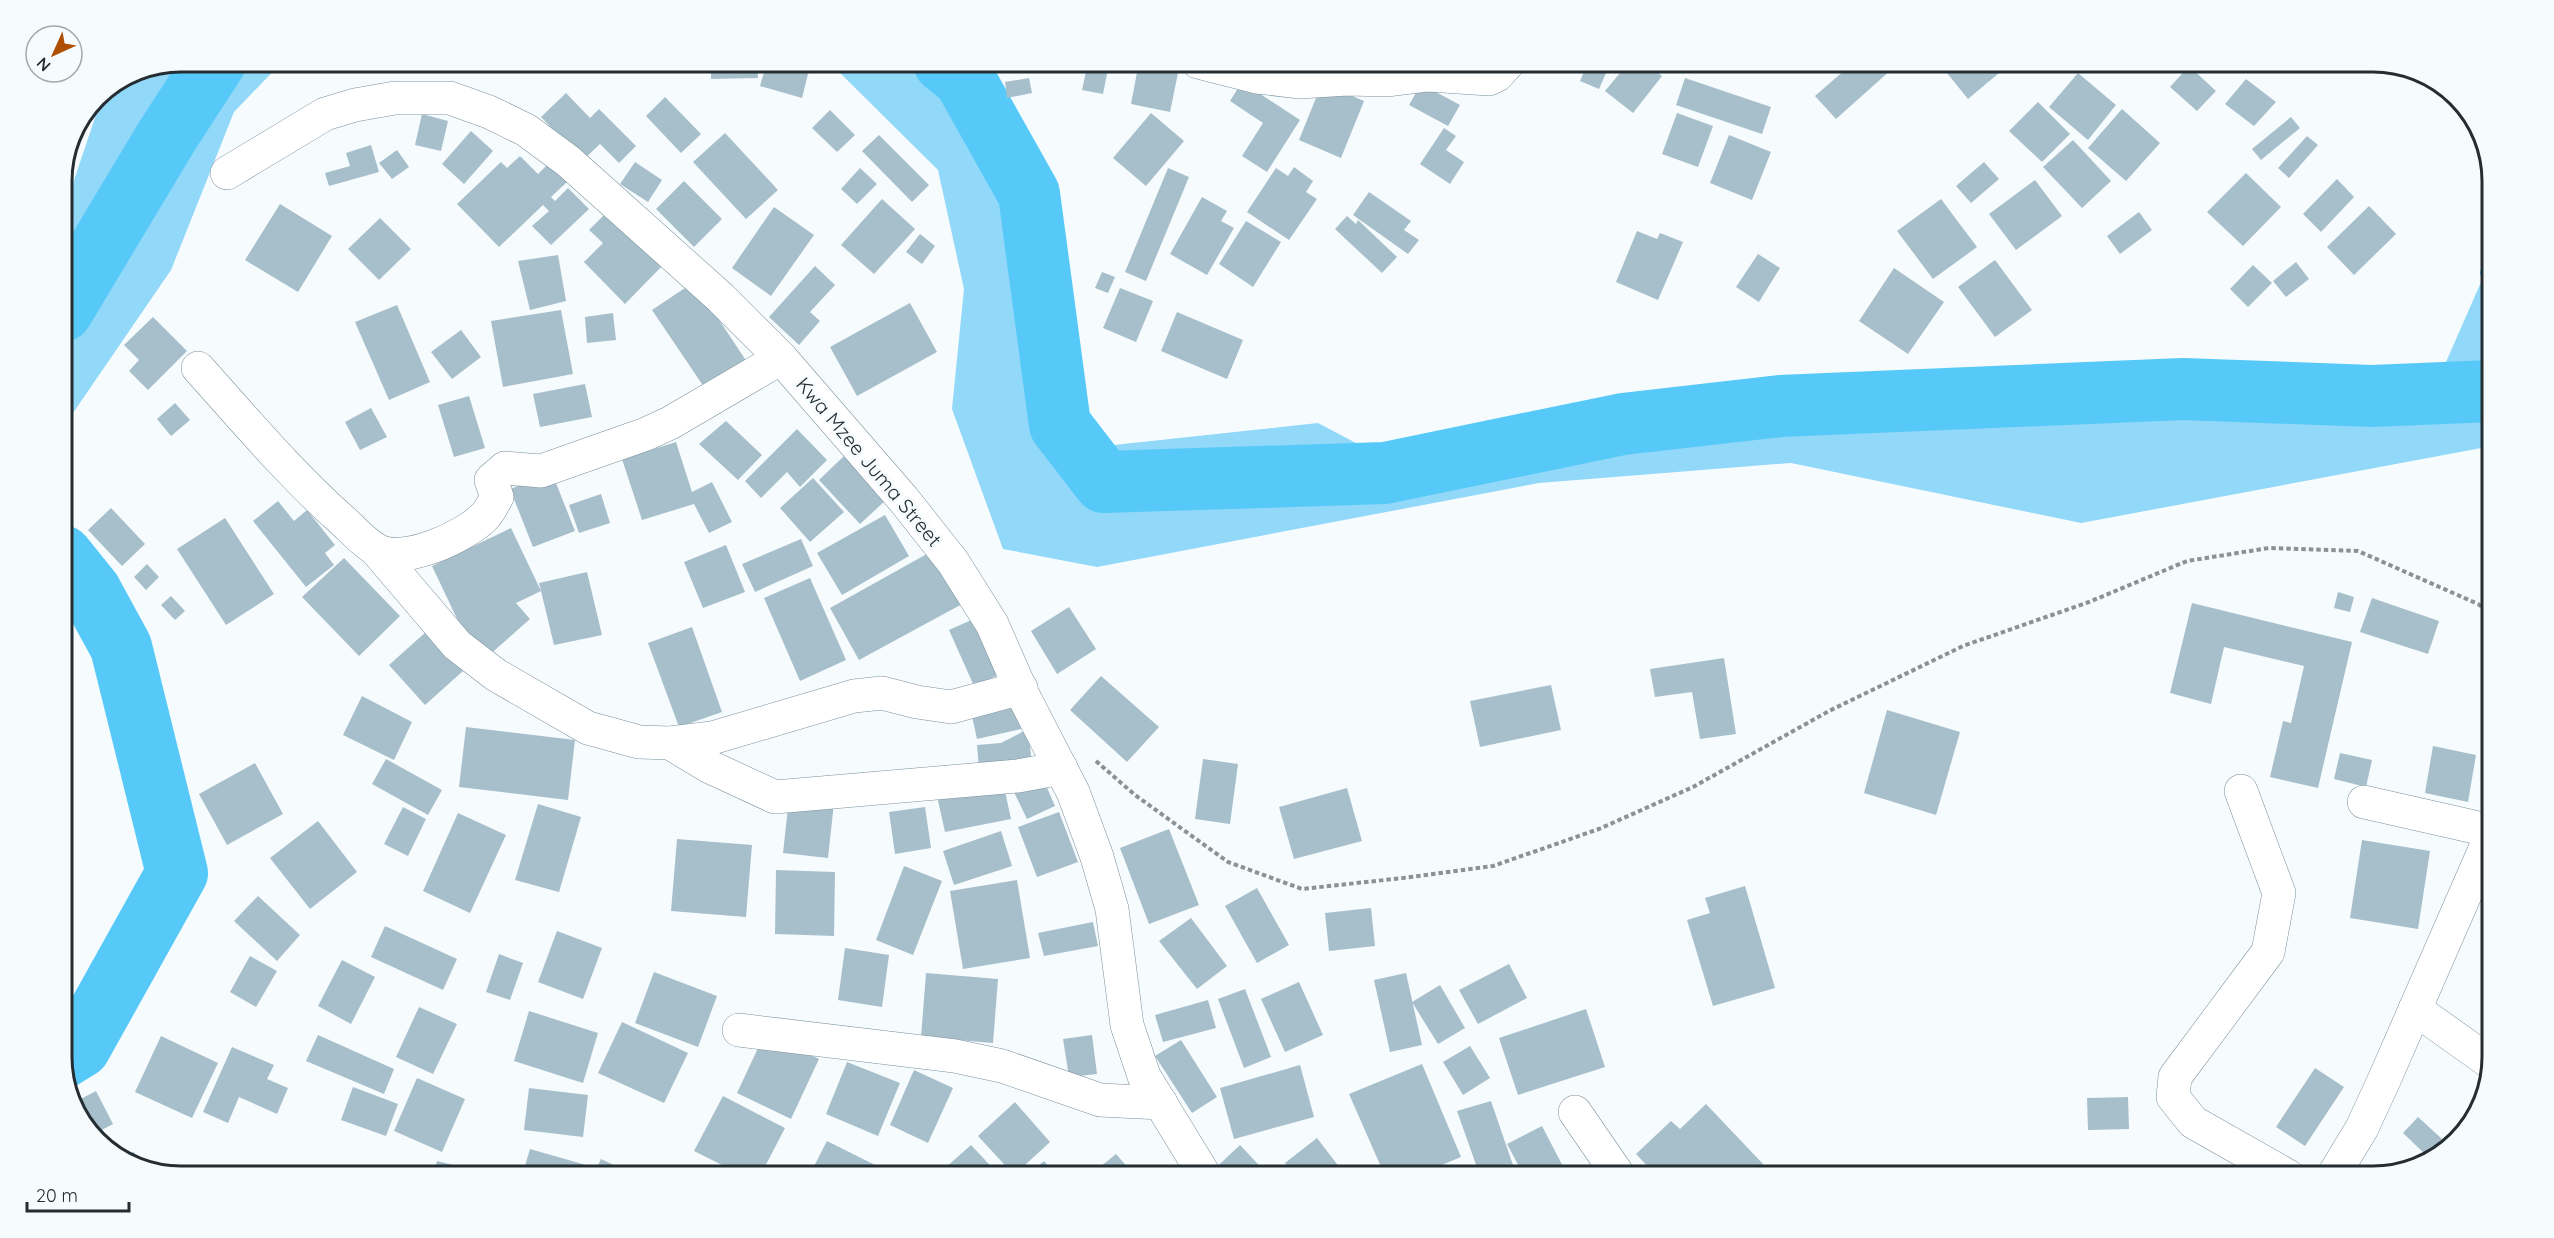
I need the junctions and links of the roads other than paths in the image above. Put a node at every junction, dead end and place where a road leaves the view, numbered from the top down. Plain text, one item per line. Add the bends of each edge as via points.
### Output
1 (1237, 72) edge
2 (1500, 72) edge
3 (227, 173) dead end
4 (782, 358) junction
5 (198, 368) dead end
6 (377, 551) junction
7 (1021, 688) junction
8 (670, 743) junction
9 (1061, 768) junction
10 (2241, 791) dead end
11 (2364, 802) dead end
12 (2482, 830) edge
13 (2482, 855) edge
14 (2415, 1009) junction
15 (739, 1030) dead end
16 (2482, 1057) edge
17 (1161, 1103) junction
18 (1575, 1112) dead end
19 (1199, 1166) edge
20 (1612, 1166) edge
21 (2270, 1166) edge
22 (2339, 1166) edge

1 - 2 street via 1300,82 1428,75 1489,79
3 - 4 street, Kwa Mzee Juma Street via 325,114 395,98 450,98 526,130 568,161
4 - 6 street via 646,434 541,471 505,468 491,480 497,497 486,515 451,539 396,556
4 - 7 street, Kwa Mzee Juma Street via 953,562 992,624
5 - 6 street via 311,493
6 - 8 street via 457,645 496,675 588,728 639,742
7 - 8 street via 951,707 882,693 854,696 712,738
7 - 9 street, Kwa Mzee Juma Street
8 - 9 street via 708,766 775,797 1018,776
9 - 17 street, Kwa Mzee Juma Street via 1097,857 1112,909 1127,1025 1144,1076
10 - 21 street via 2279,893 2268,952 2175,1077 2174,1096 2193,1122
11 - 12 street
13 - 14 street
14 - 16 street
14 - 22 street via 2362,1128
15 - 17 street via 955,1056 1002,1066 1100,1100
17 - 19 street, Kwa Mzee Juma Street
18 - 20 street

